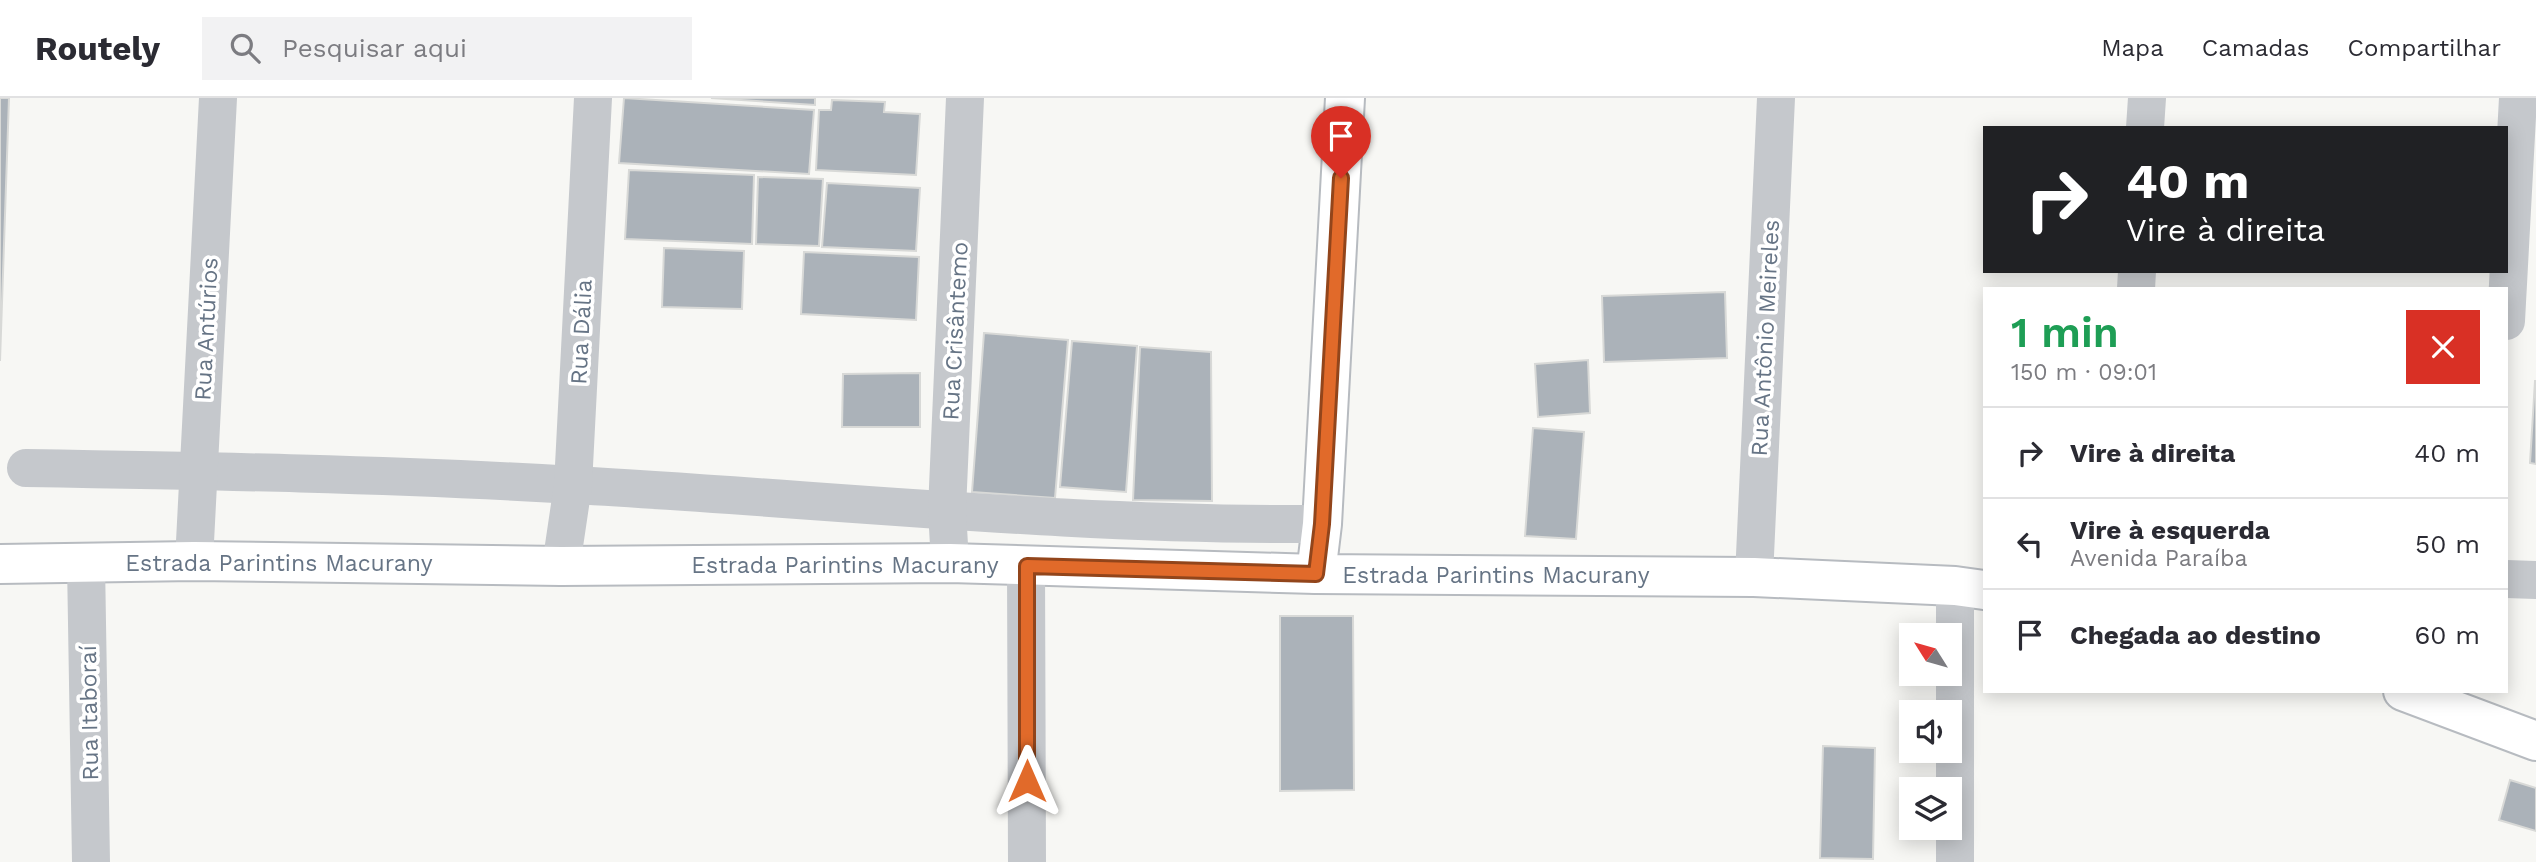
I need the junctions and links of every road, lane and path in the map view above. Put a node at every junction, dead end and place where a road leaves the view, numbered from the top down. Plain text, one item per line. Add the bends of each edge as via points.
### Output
1 (218, 98) edge
2 (593, 98) edge
3 (965, 98) edge
4 (1345, 98) edge
5 (1776, 98) edge
6 (2147, 98) edge
7 (2518, 98) edge
8 (2145, 126) edge
9 (2508, 287) edge
10 (26, 468) dead end
11 (198, 471) junction
12 (573, 485) junction
13 (947, 510) junction
14 (1322, 524) junction
15 (194, 561) junction
16 (86, 563) junction
17 (0, 564) edge
18 (950, 564) junction
19 (561, 566) junction
20 (1027, 566) junction
21 (1316, 574) junction
22 (1754, 578) junction
23 (2508, 579) edge
24 (2536, 580) edge
25 (1970, 588) edge
26 (2408, 693) edge
27 (2536, 741) edge
28 (91, 862) edge
29 (1027, 862) edge
30 (1955, 862) edge

1 - 11 street, Rua Antúrios
2 - 12 street, Rua Dália
3 - 13 street, Rua Crisântemo
4 - 14 street
5 - 22 street, Rua Antônio Meireles
6 - 8 street
7 - 9 street
10 - 11 street
11 - 12 street
11 - 15 street, Rua Antúrios
12 - 13 street
12 - 19 street, Rua Dália
13 - 14 street
13 - 18 street, Rua Crisântemo
14 - 21 street
15 - 16 street, Estrada Parintins Macurany
15 - 19 street, Estrada Parintins Macurany
16 - 17 street, Estrada Parintins Macurany
16 - 28 street, Rua Itaboraí
18 - 19 street, Estrada Parintins Macurany
18 - 20 street, Estrada Parintins Macurany
20 - 21 street, Estrada Parintins Macurany
20 - 29 street
21 - 22 street, Estrada Parintins Macurany
22 - 25 street, Estrada Parintins Macurany
23 - 24 street
25 - 30 street
26 - 27 street

